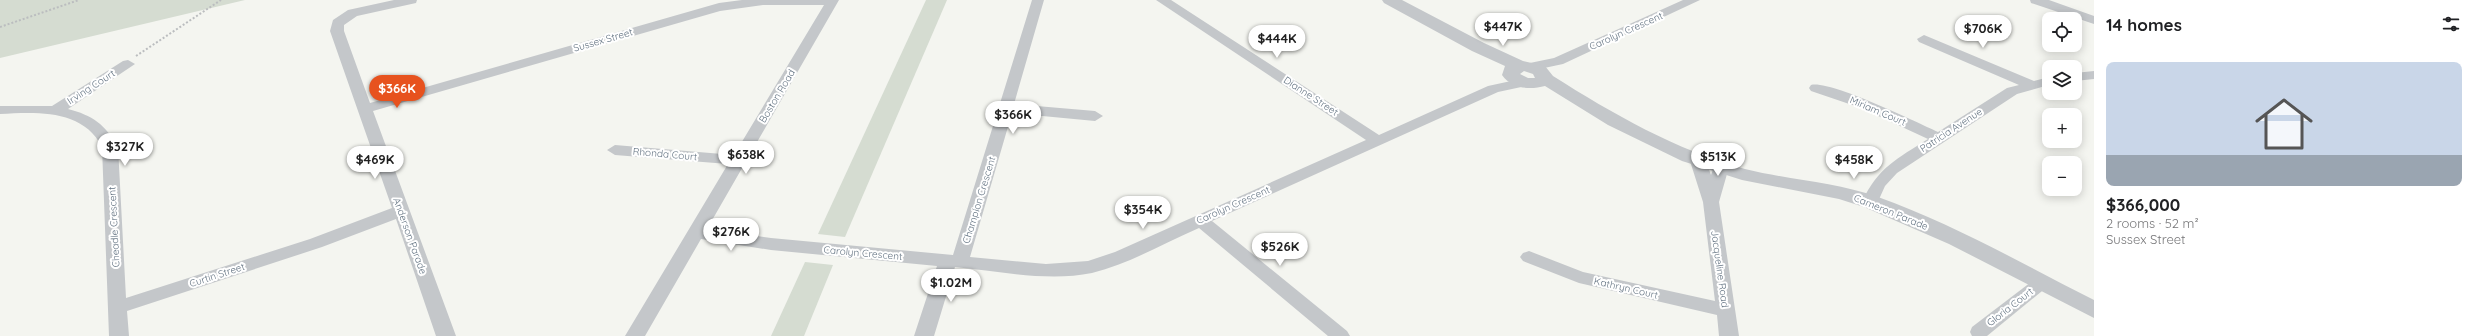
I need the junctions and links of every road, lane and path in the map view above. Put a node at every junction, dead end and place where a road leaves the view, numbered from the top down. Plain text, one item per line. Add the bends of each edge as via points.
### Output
1 (79, 0) edge
2 (222, 0) edge
3 (1038, 0) edge
4 (1162, 0) edge
5 (1694, 0) edge
6 (2036, 0) edge
7 (406, 1) edge
8 (1398, 1) edge
9 (832, 3) edge
10 (2094, 20) edge
11 (0, 27) edge
12 (1924, 39) dead end
13 (128, 64) joint
14 (1527, 75) junction
15 (2094, 75) edge
16 (2082, 76) edge
17 (2042, 82) edge
18 (2030, 84) junction
19 (1816, 88) dead end
20 (364, 107) junction
21 (1006, 108) junction
22 (0, 110) edge
23 (54, 111) junction
24 (1095, 116) dead end
25 (1938, 138) junction
26 (1378, 140) junction
27 (615, 150) dead end
28 (738, 160) junction
29 (1698, 160) junction
30 (1721, 168) junction
31 (1711, 202) junction
32 (1870, 202) junction
33 (402, 214) junction
34 (1200, 220) junction
35 (693, 237) junction
36 (1529, 258) dead end
37 (954, 261) junction
38 (2041, 283) junction
39 (118, 307) junction
40 (1725, 310) junction
41 (2094, 310) edge
42 (1979, 332) dead end
43 (119, 336) edge
44 (446, 336) edge
45 (635, 336) edge
46 (924, 336) edge
47 (1340, 336) edge
48 (1729, 336) edge

1 - 11 path
2 - 13 path via 140,52
3 - 21 street, Champion Crescent
4 - 26 street, Dianne Street
5 - 14 street, Carolyn Crescent
6 - 10 street
7 - 20 street, Anderson Parade via 338,23 337,31
8 - 14 street, Cameron Parade
9 - 20 street, Sussex Street via 783,1 719,7
9 - 28 street, Boston Road
12 - 18 street
13 - 23 street, Irving Court
14 - 26 street, Carolyn Crescent
14 - 29 street, Cameron Parade via 1660,145
15 - 16 street
17 - 18 street, Patricia Avenue
18 - 25 street, Patricia Avenue via 1994,101
19 - 25 street, Miriam Court via 1866,105
20 - 33 street, Anderson Parade
21 - 24 street
21 - 37 street, Champion Crescent
22 - 23 street, Cheadle Crescent
23 - 39 street, Cheadle Crescent via 92,122 107,138 110,148
25 - 32 street, Patricia Avenue via 1882,176
26 - 34 street, Carolyn Crescent
27 - 28 street, Rhonda Court
28 - 35 street, Boston Road
29 - 30 street, Cameron Parade
29 - 31 street, Jacqueline Road
30 - 31 street, Jacqueline Road
30 - 32 street, Cameron Parade
31 - 40 street, Jacqueline Road
32 - 38 street, Cameron Parade via 1926,226
33 - 39 street, Curtin Street
33 - 44 street, Anderson Parade
34 - 37 street, Carolyn Crescent via 1121,256 1077,269 1046,270
34 - 47 street
35 - 37 street, Carolyn Crescent
35 - 45 street, Boston Road
36 - 40 street, Kathryn Court via 1579,277
37 - 46 street, Champion Crescent
38 - 41 street, Cameron Parade
38 - 42 street, Gloria Court
39 - 43 street, Cheadle Crescent
40 - 48 street, Jacqueline Road

